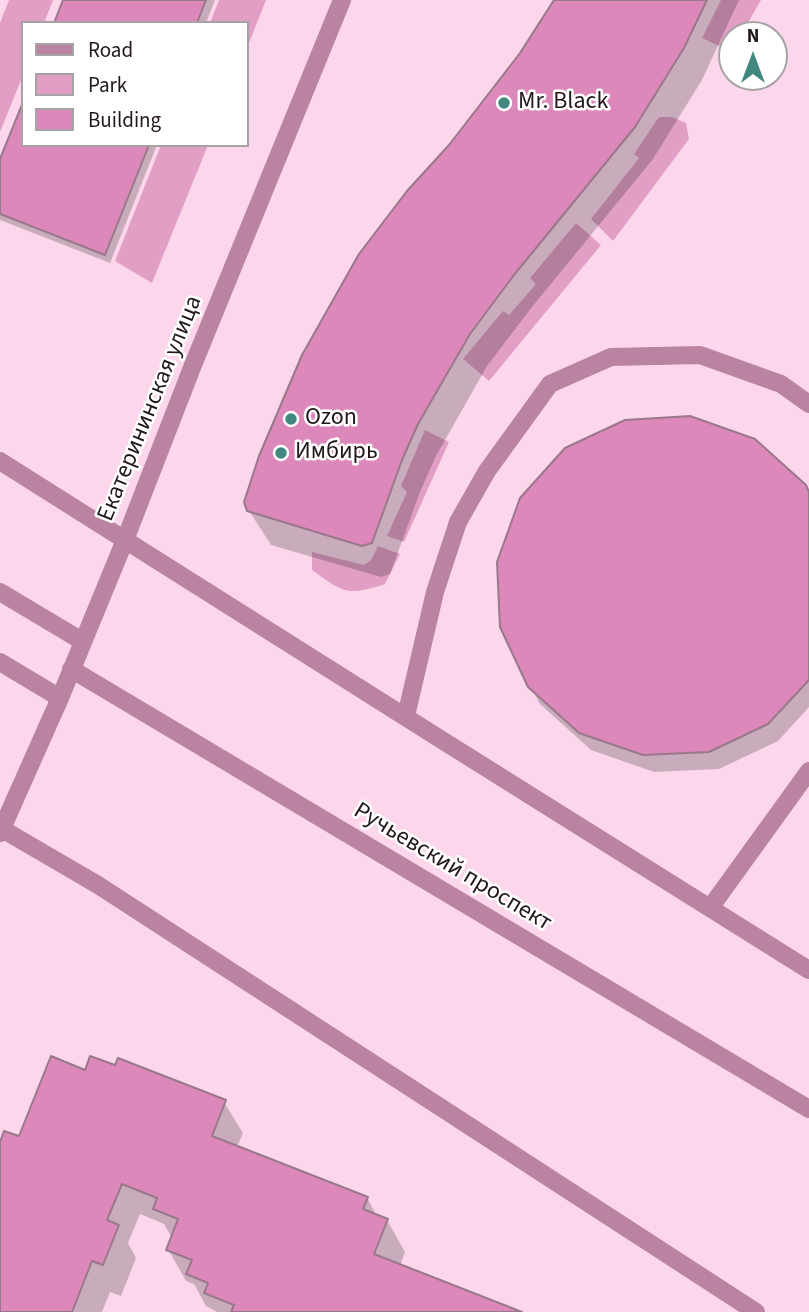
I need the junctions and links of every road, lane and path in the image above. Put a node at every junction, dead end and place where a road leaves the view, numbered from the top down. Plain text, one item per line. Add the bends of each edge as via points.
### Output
1 (342, 0) edge
2 (809, 404) edge
3 (0, 461) edge
4 (125, 540) junction
5 (0, 592) edge
6 (82, 640) junction
7 (0, 662) edge
8 (71, 669) junction
9 (60, 698) junction
10 (406, 716) junction
11 (809, 771) edge
12 (1, 830) edge
13 (710, 908) junction
14 (809, 970) edge
15 (809, 1109) edge
16 (756, 1312) edge

1 - 4 street, Екатерининская улица
2 - 10 street via 782,384 700,355 611,357 550,384 486,471 458,522 435,592
3 - 4 street
4 - 6 street, Екатерининская улица
4 - 10 street
5 - 6 street
6 - 8 street, Екатерининская улица
7 - 9 street
8 - 9 street, Екатерининская улица
8 - 15 street, Ручьевский проспект
9 - 12 street, Екатерининская улица
10 - 13 street
11 - 13 street
12 - 16 street via 110,892
13 - 14 street

